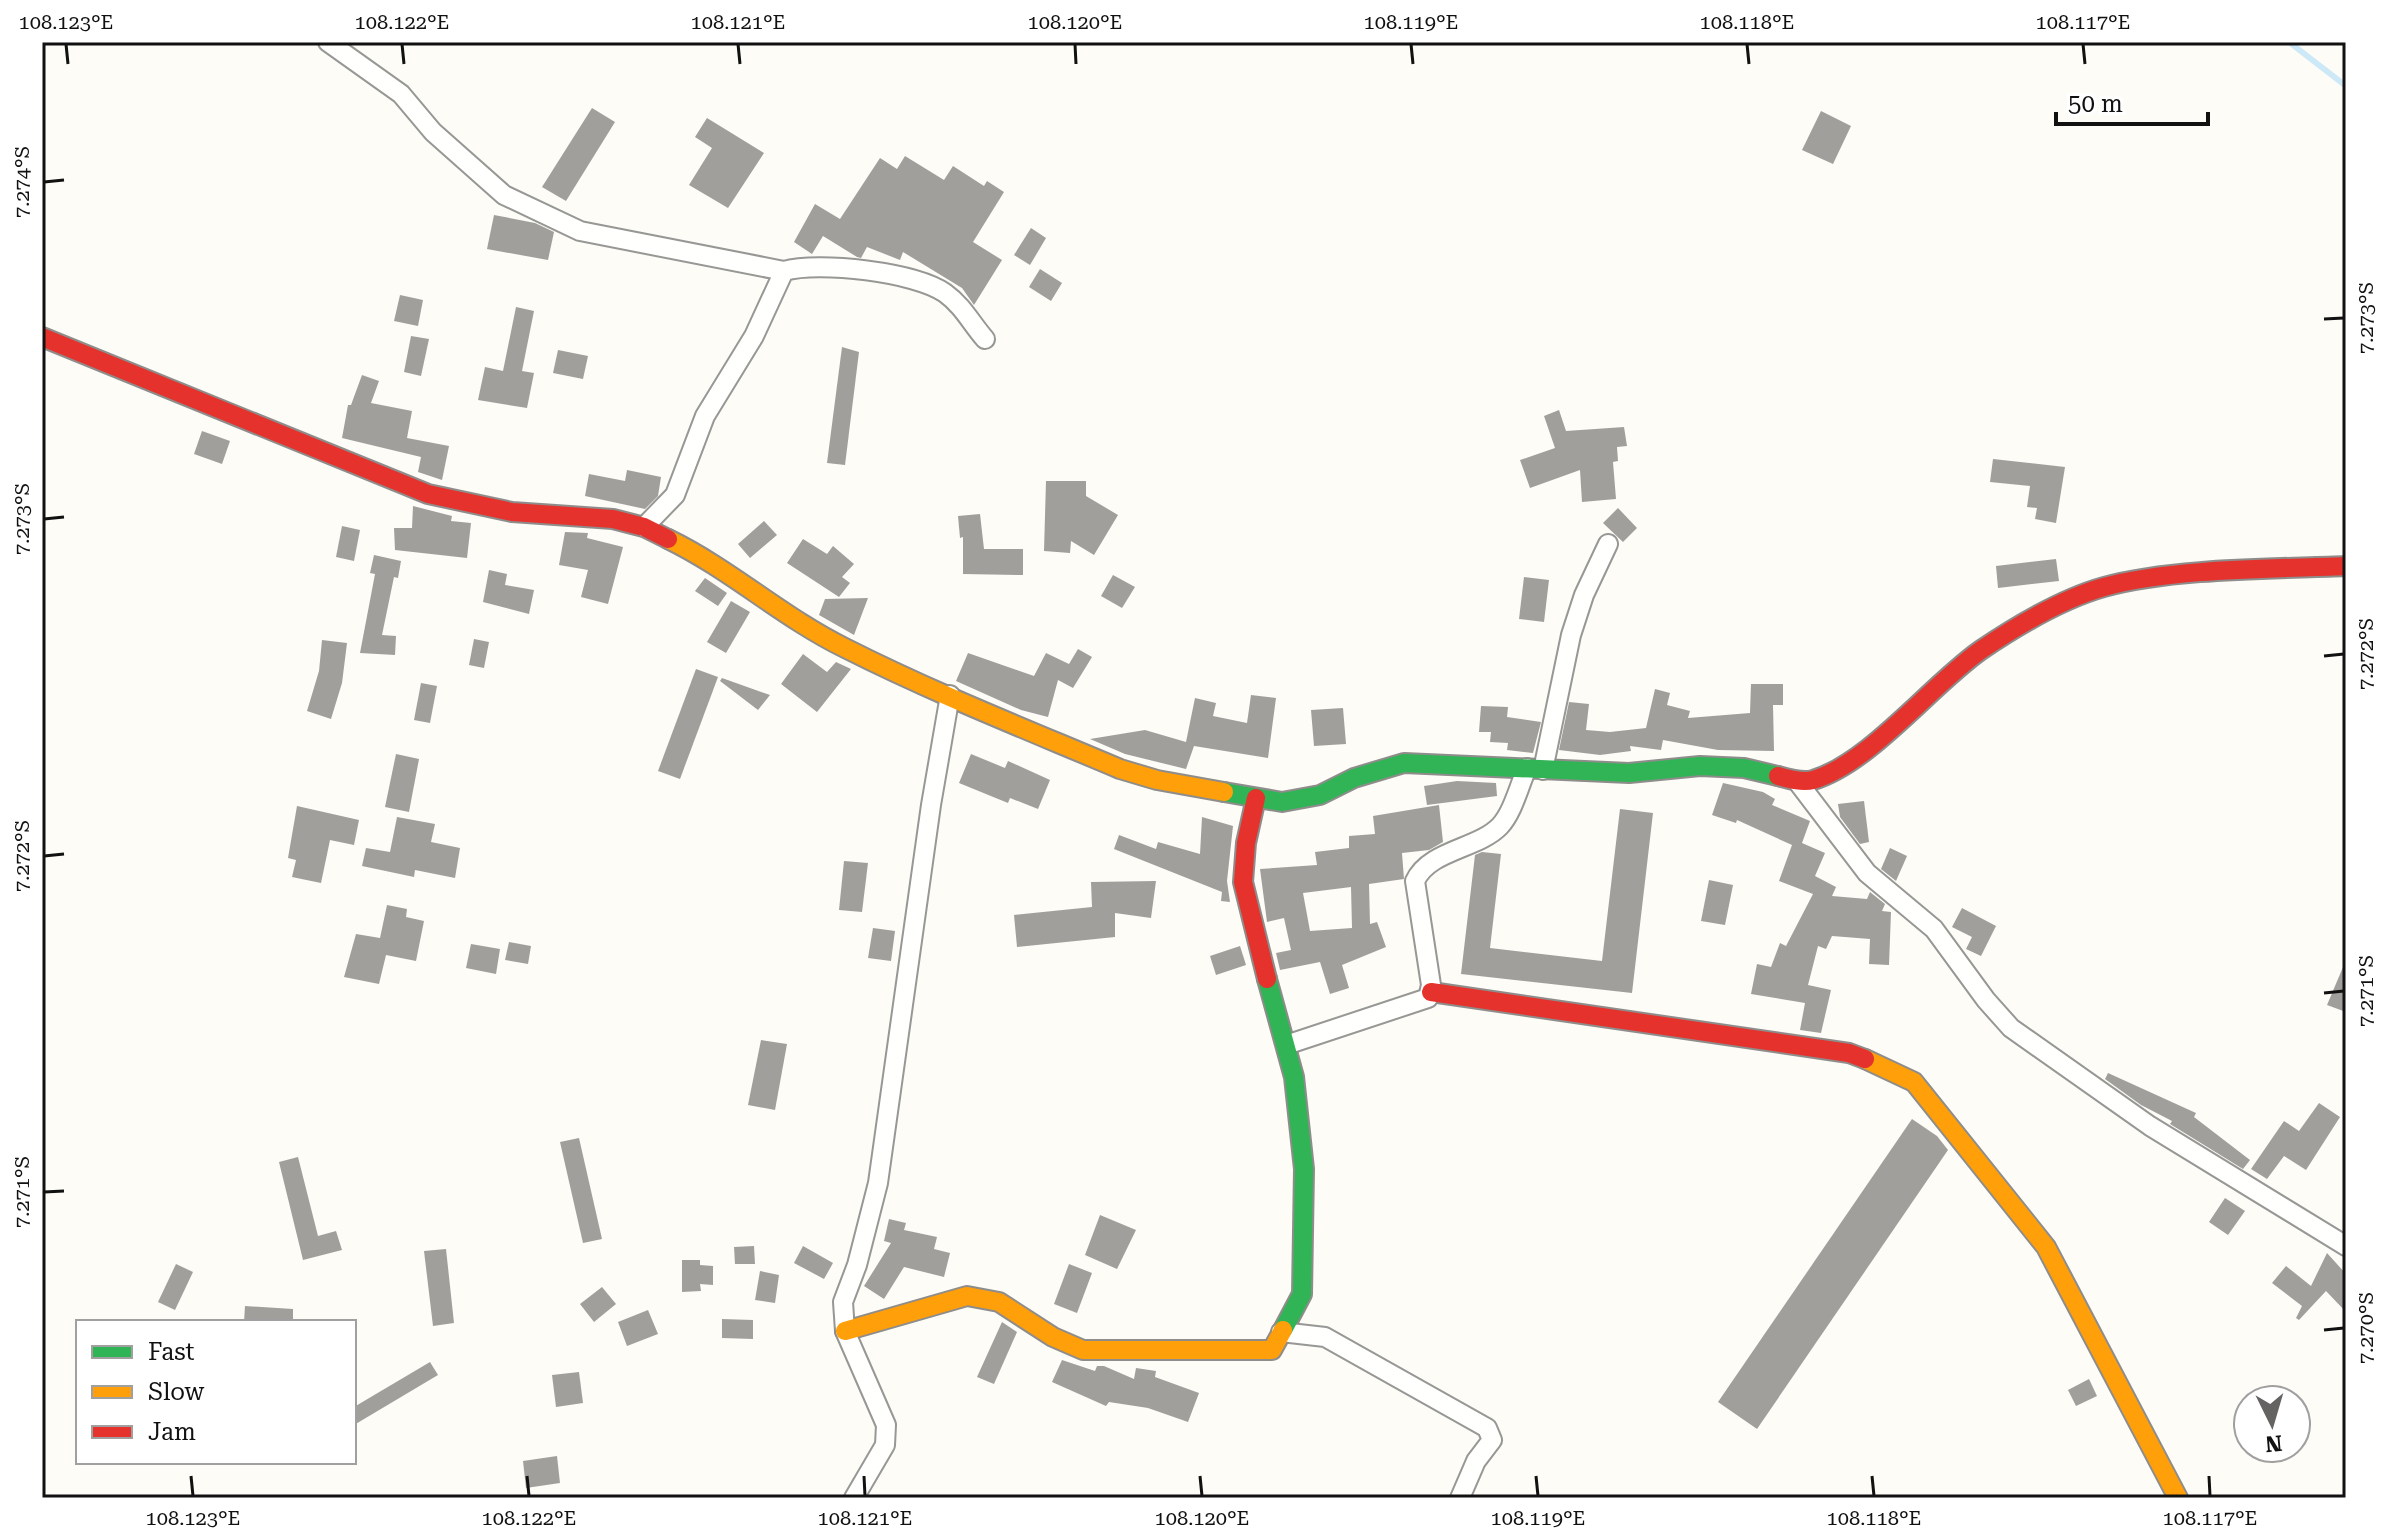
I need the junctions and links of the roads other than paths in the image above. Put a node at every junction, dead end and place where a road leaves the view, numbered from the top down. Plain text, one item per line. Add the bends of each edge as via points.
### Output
1 (328, 42) edge
2 (784, 271) junction
3 (42, 337) edge
4 (985, 339) dead end
5 (644, 527) junction
6 (1608, 544) dead end
7 (2346, 566) edge
8 (950, 695) junction
9 (1535, 769) junction
10 (1797, 781) junction
11 (1256, 798) junction
12 (1431, 992) junction
13 (1286, 1045) junction
14 (2346, 1246) edge
15 (845, 1331) junction
16 (1281, 1332) junction
17 (854, 1498) edge
18 (1460, 1498) edge
19 (2178, 1498) edge

1 - 2 street via 401,94 433,132 504,195 580,231
2 - 4 street via 824,265 919,281 943,291 964,309
2 - 5 street via 759,327 705,416 675,495
3 - 5 street via 428,494 512,512 613,519
5 - 8 street via 697,553 844,648
6 - 9 street via 1571,635
7 - 10 street via 2154,579 2071,598 1980,651 1852,759 1826,776
8 - 11 street via 1120,769 1207,792
8 - 15 street via 878,1183 843,1302
9 - 10 street via 1629,773 1744,768
9 - 11 street via 1404,763 1299,801
9 - 12 street via 1496,829 1426,867 1415,881
10 - 14 street via 1867,873 1934,929 2011,1028 2150,1126
11 - 13 street via 1243,882
12 - 13 street via 1424,1003
12 - 19 street via 1849,1053 1897,1071 1930,1099 2046,1247
13 - 16 street via 1299,1104 1305,1259 1302,1294
15 - 16 street via 982,1295 1005,1302 1062,1346 1083,1350 1272,1350
15 - 17 street via 886,1425 885,1445
16 - 18 street via 1325,1337 1487,1428 1492,1440

